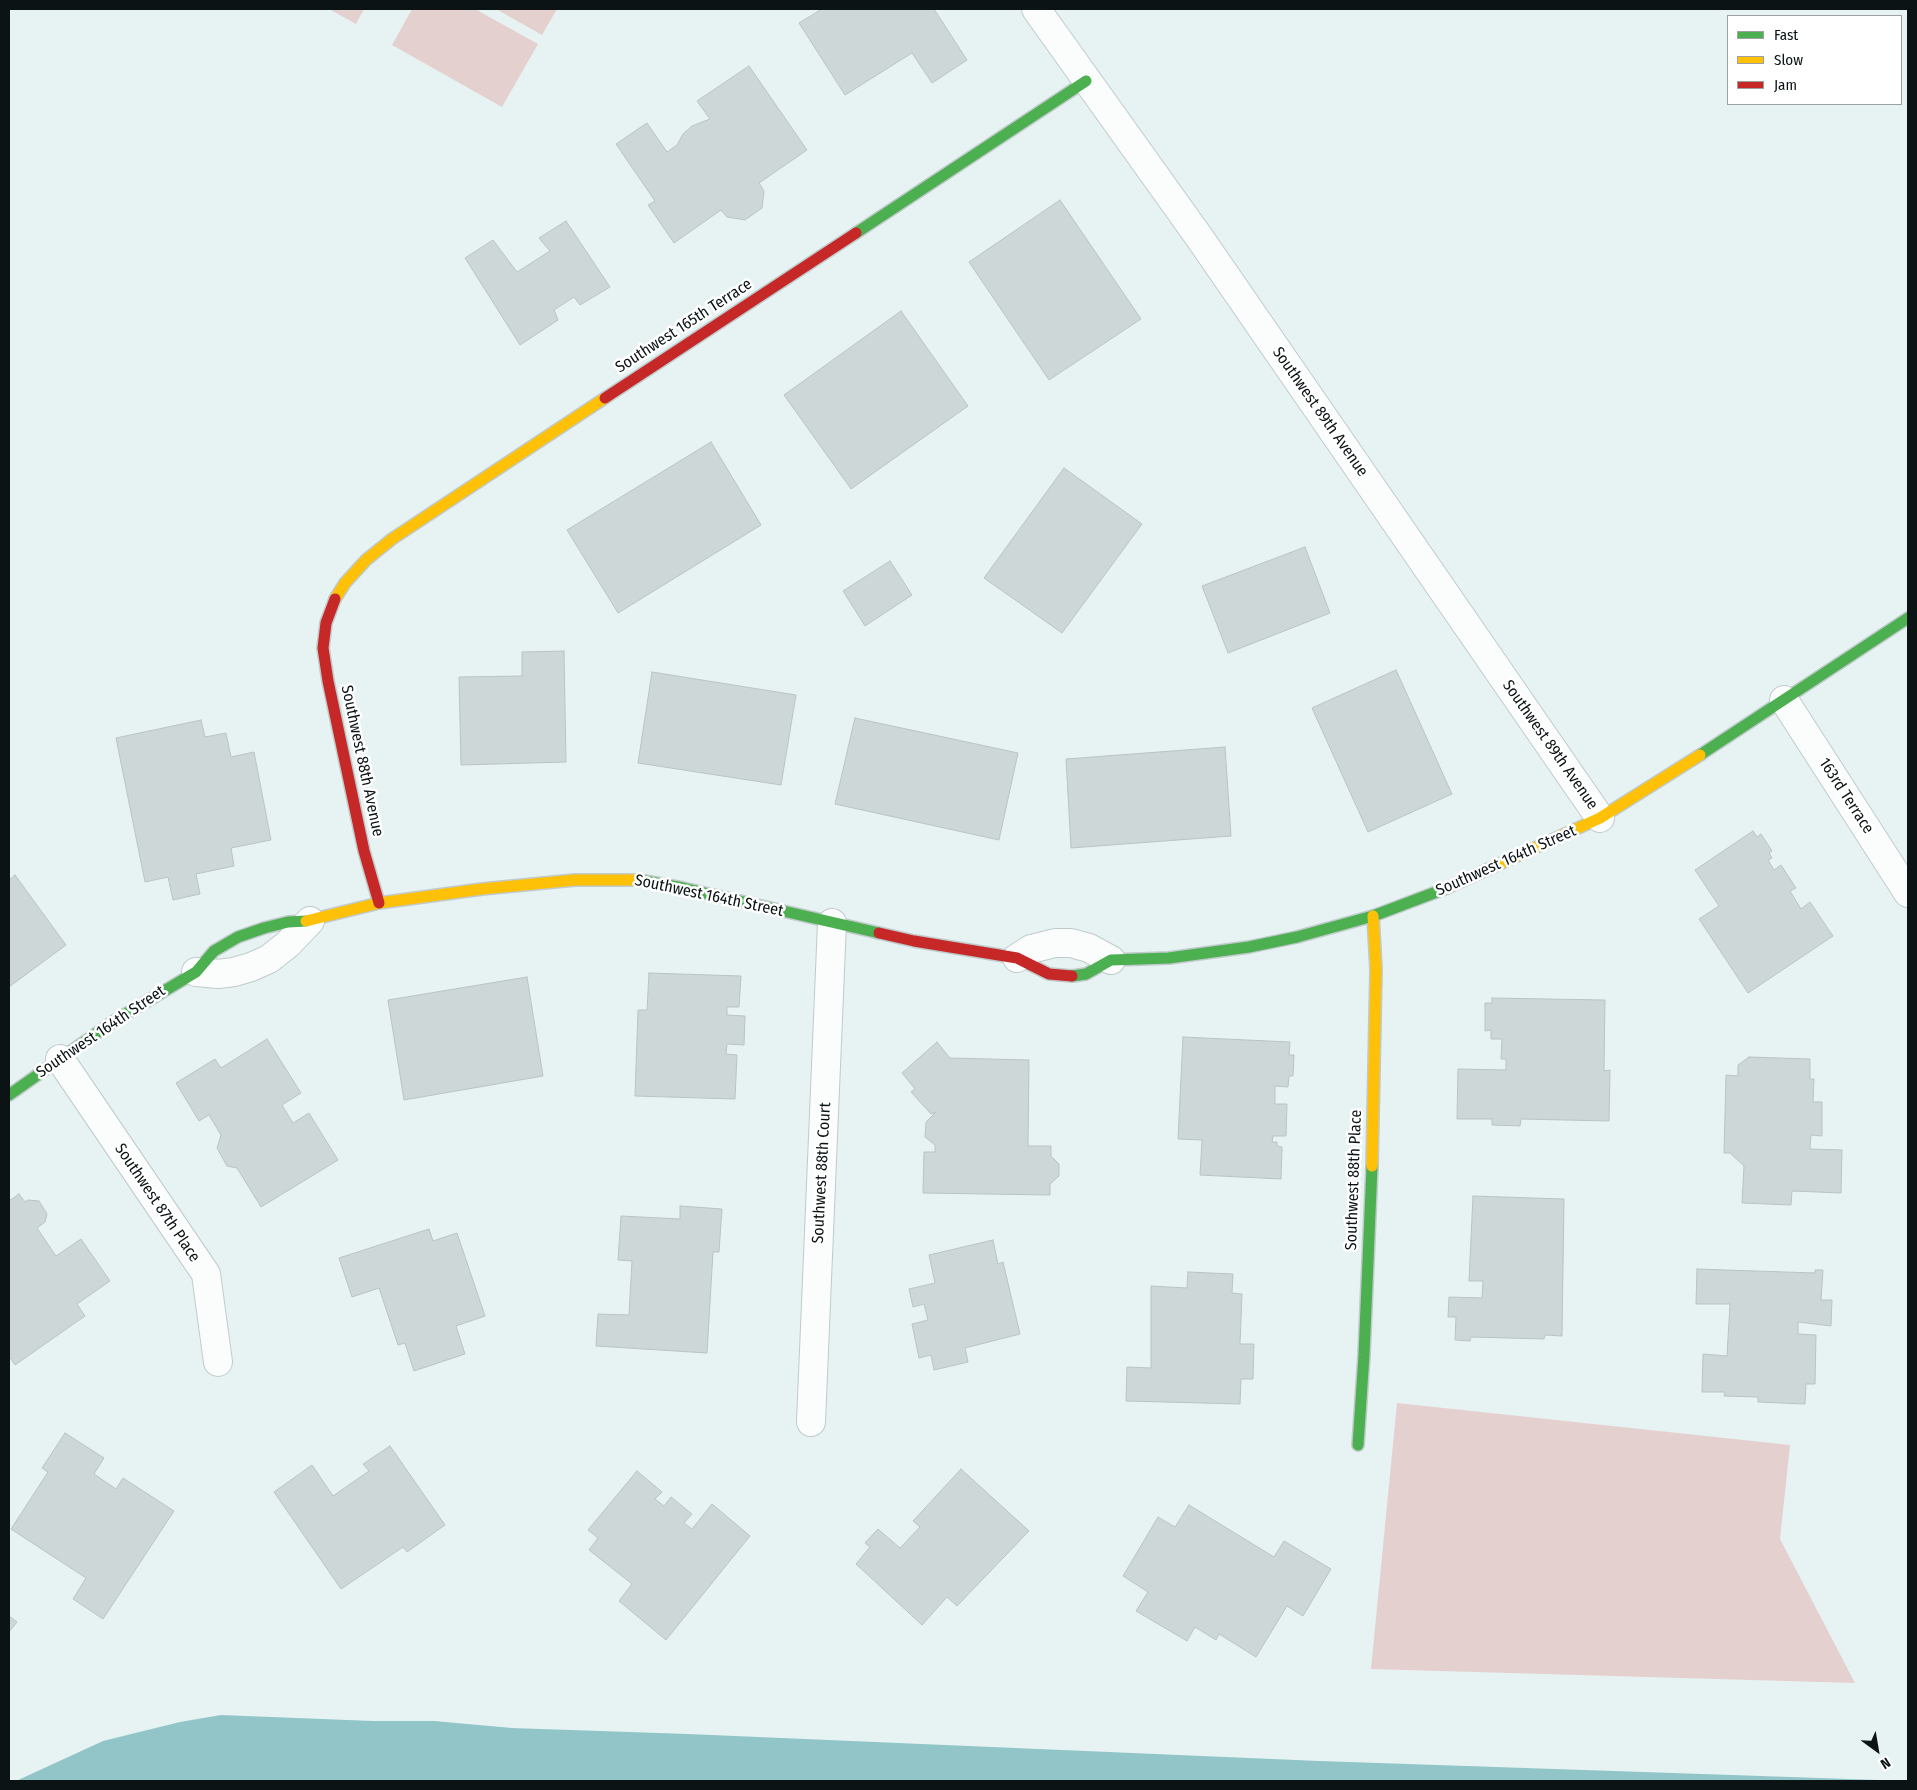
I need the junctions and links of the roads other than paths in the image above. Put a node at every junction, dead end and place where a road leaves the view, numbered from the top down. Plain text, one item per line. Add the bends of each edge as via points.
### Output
1 (1036, 9) edge
2 (1086, 80) junction
3 (1908, 618) edge
4 (326, 623) joint
5 (1784, 700) junction
6 (1600, 818) junction
7 (1908, 893) edge
8 (379, 903) junction
9 (1373, 916) junction
10 (310, 921) joint
11 (832, 923) junction
12 (1017, 958) joint
13 (1111, 960) joint
14 (196, 972) joint
15 (60, 1059) junction
16 (9, 1095) edge
17 (218, 1362) dead end
18 (811, 1422) dead end
19 (1358, 1445) dead end

1 - 2 street, Southwest 89th Avenue
2 - 4 street, Southwest 165th Terrace via 392,539 345,583 333,602
2 - 6 street, Southwest 89th Avenue via 1199,237
3 - 5 street, Southwest 164th Street
4 - 8 street, Southwest 88th Avenue via 323,648 328,680 364,851
5 - 6 street, Southwest 164th Street
5 - 7 street, 163rd Terrace
6 - 9 street, Southwest 164th Street via 1462,882
8 - 10 street, Southwest 164th Street
8 - 11 street, Southwest 164th Street via 575,880 632,879
9 - 13 street, Southwest 164th Street via 1249,947 1169,958
9 - 19 street, Southwest 88th Place via 1376,969 1374,1105
10 - 14 street, Southwest 164th Street via 288,944 251,968 218,974
11 - 12 street, Southwest 164th Street
11 - 18 street, Southwest 88th Court
12 - 13 street, Southwest 164th Street via 1031,949 1071,943
14 - 15 street, Southwest 164th Street via 114,1021
15 - 16 street, Southwest 164th Street
15 - 17 street, Southwest 87th Place via 206,1274

